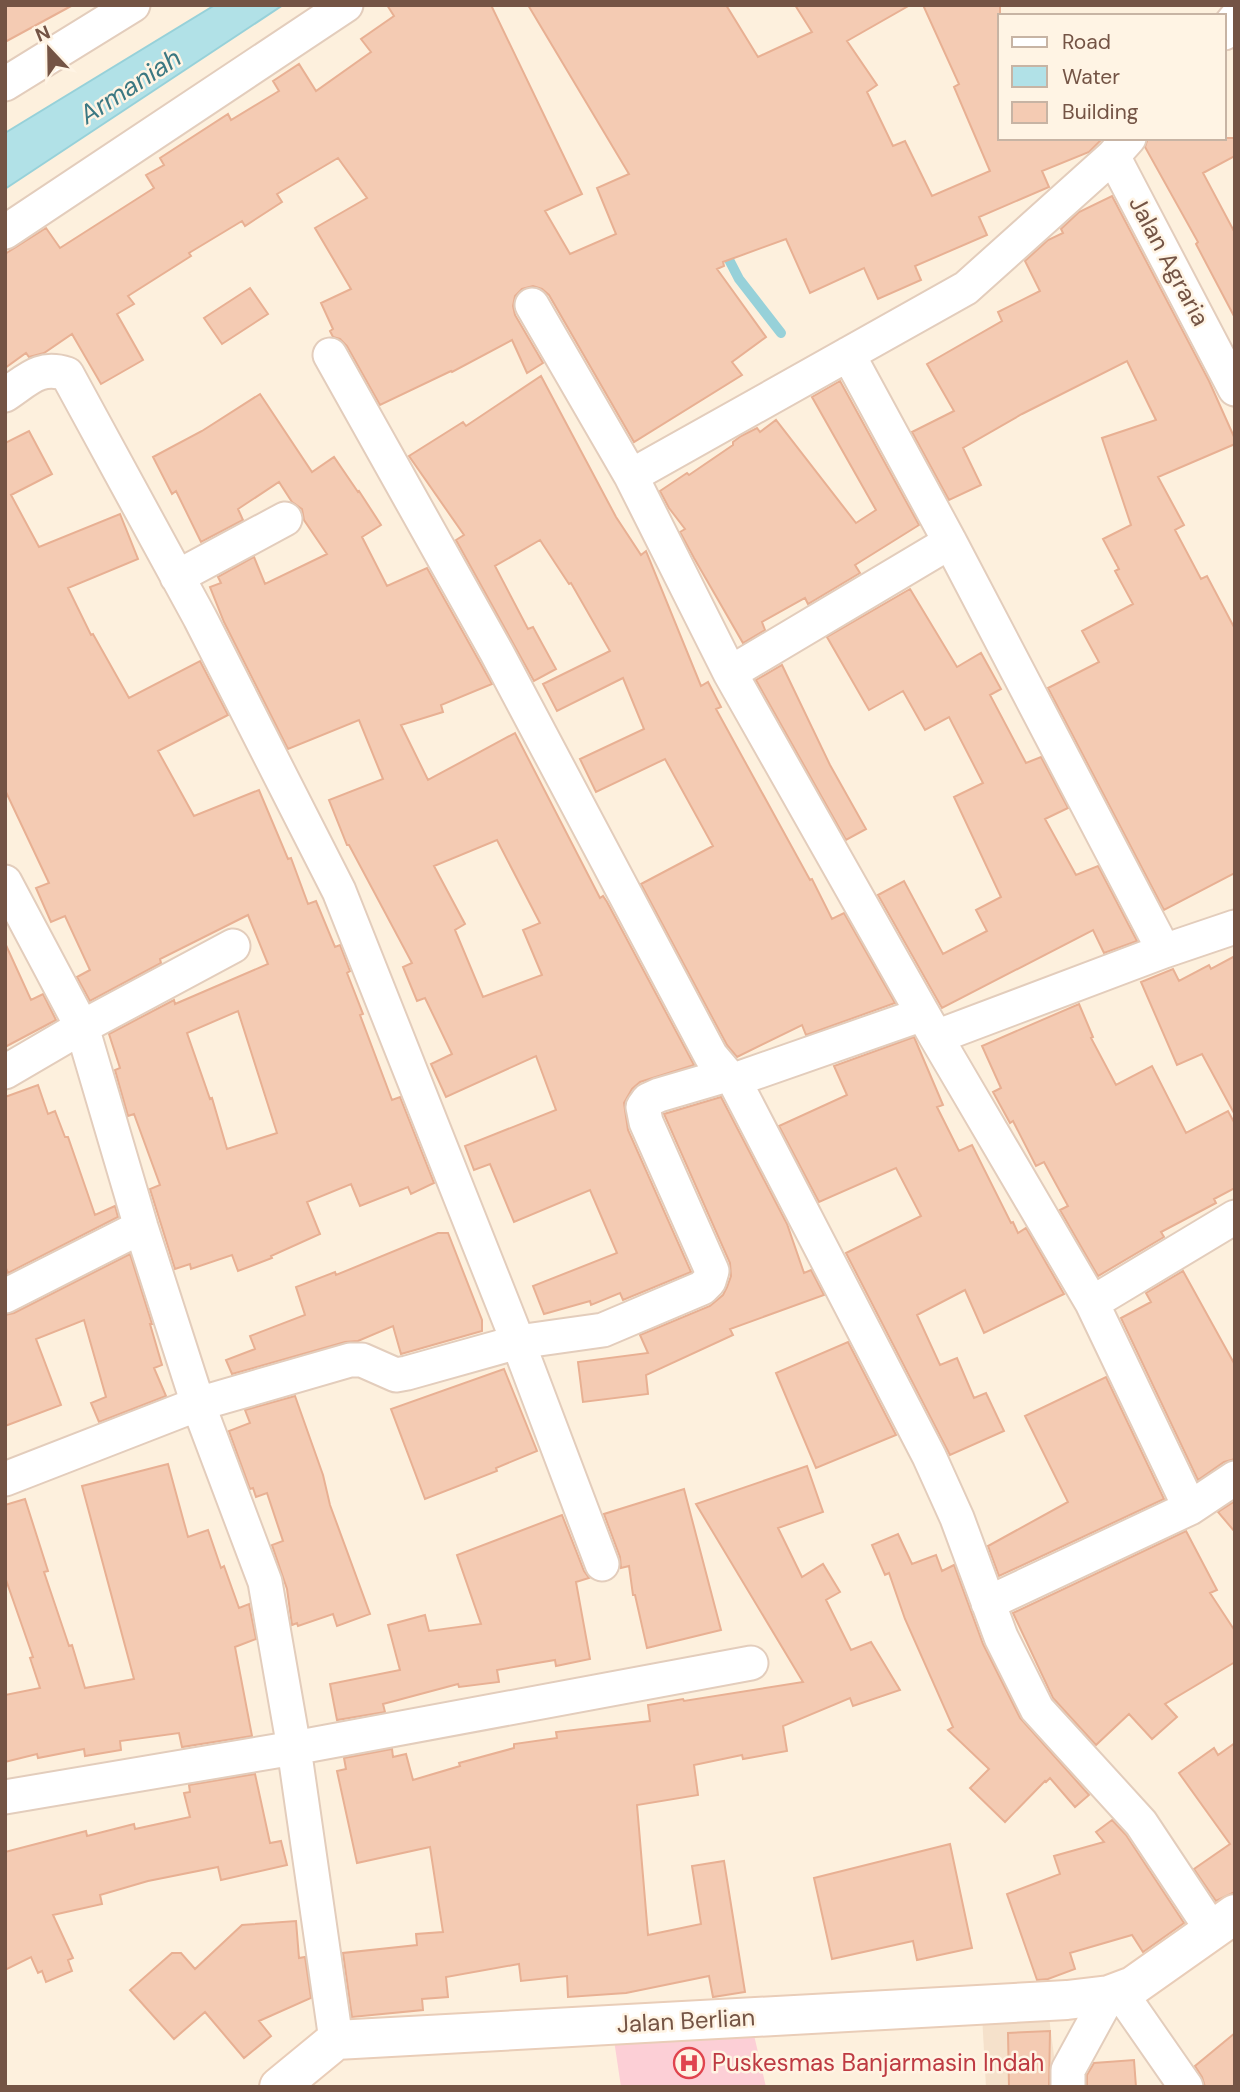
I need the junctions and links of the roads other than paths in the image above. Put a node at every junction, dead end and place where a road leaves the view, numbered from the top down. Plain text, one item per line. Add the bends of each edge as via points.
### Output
1 (133, 5) edge
2 (346, 5) edge
3 (5, 84) edge
4 (1121, 147) edge
5 (5, 232) edge
6 (532, 305) dead end
7 (848, 354) junction
8 (330, 355) dead end
9 (1235, 388) edge
10 (5, 395) edge
11 (631, 476) junction
12 (285, 519) dead end
13 (950, 542) junction
14 (177, 577) junction
15 (730, 673) junction
16 (5, 882) edge
17 (1235, 927) edge
18 (233, 946) dead end
19 (1164, 951) junction
20 (929, 1025) junction
21 (82, 1027) junction
22 (5, 1072) edge
23 (731, 1077) junction
24 (1235, 1217) edge
25 (141, 1227) junction
26 (5, 1296) edge
27 (1092, 1303) junction
28 (518, 1342) junction
29 (198, 1404) junction
30 (1235, 1478) edge
31 (5, 1479) edge
32 (1190, 1508) junction
33 (602, 1564) dead end
34 (988, 1603) junction
35 (751, 1663) dead end
36 (294, 1748) junction
37 (5, 1797) edge
38 (1223, 1922) edge
39 (1115, 1993) junction
40 (336, 2040) junction
41 (279, 2087) edge
42 (1068, 2087) edge
43 (1186, 2087) edge

1 - 3 street
2 - 5 street
4 - 7 street via 966,288
4 - 9 street, Jalan Agraria
6 - 11 street
7 - 11 street
7 - 13 street
8 - 23 street via 497,653 711,1056
10 - 14 street via 37,373 52,369 67,374
11 - 15 street
12 - 14 street
13 - 15 street
13 - 19 street
14 - 28 street via 339,891
15 - 20 street
16 - 21 street
17 - 19 street
18 - 21 street
19 - 20 street
20 - 23 street
20 - 27 street
21 - 22 street
21 - 25 street
23 - 28 street via 659,1095 643,1107 709,1261 709,1282 603,1330
23 - 34 street via 929,1456
24 - 27 street
25 - 26 street
25 - 29 street
27 - 32 street
28 - 29 street via 396,1375 370,1362 350,1360
28 - 33 street
29 - 31 street
29 - 36 street via 265,1582
30 - 32 street
32 - 34 street
34 - 38 street via 1037,1709
35 - 36 street
36 - 37 street
36 - 40 street
38 - 39 street via 1133,1986
39 - 40 street, Jalan Berlian
39 - 42 street via 1069,2070
39 - 43 street
40 - 41 street

